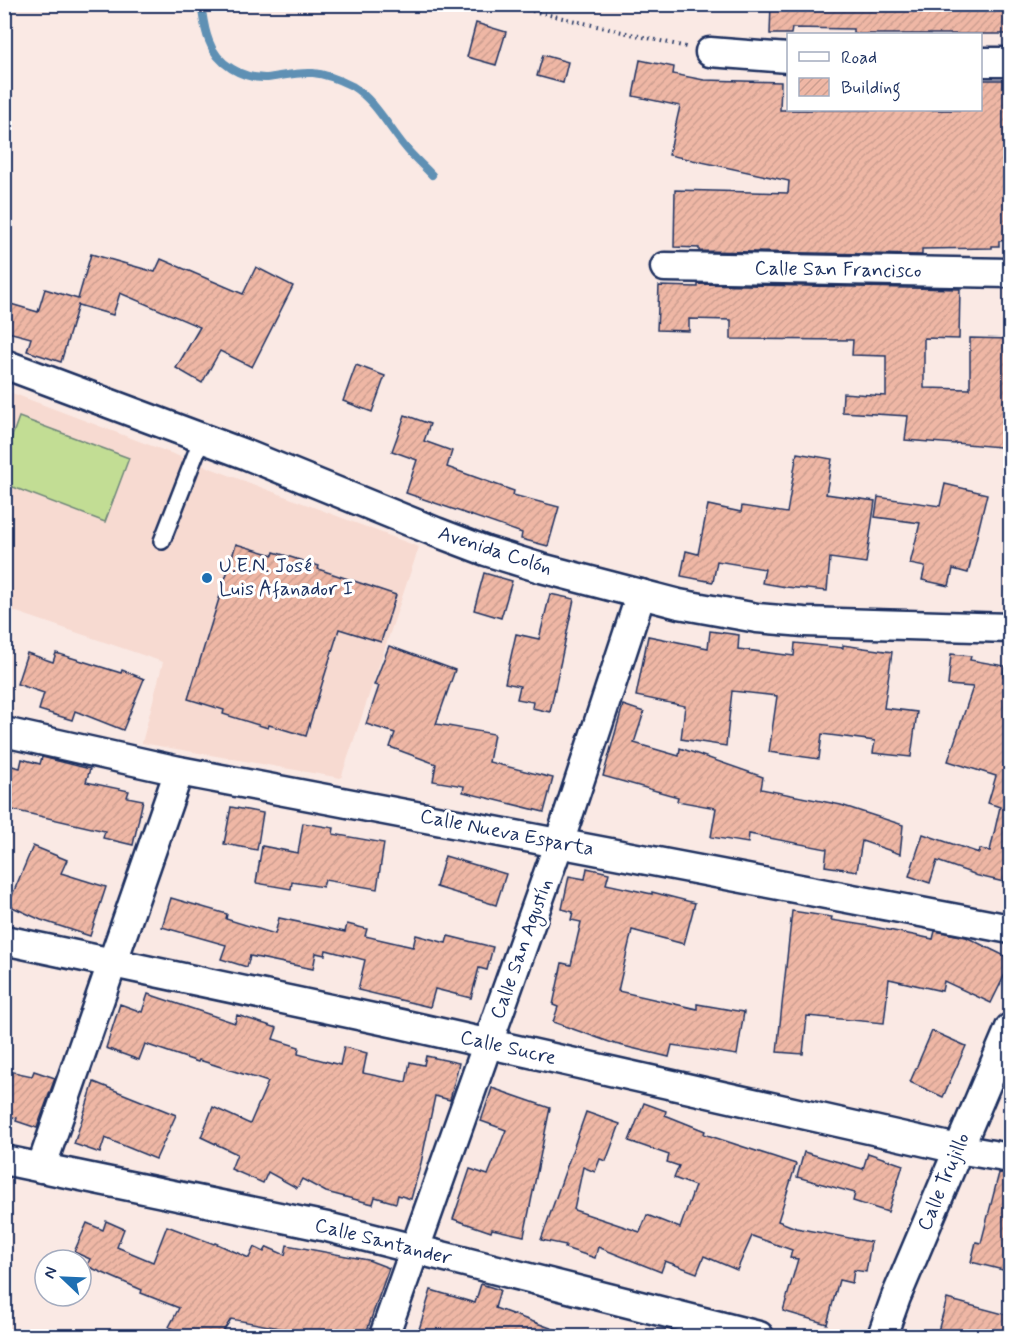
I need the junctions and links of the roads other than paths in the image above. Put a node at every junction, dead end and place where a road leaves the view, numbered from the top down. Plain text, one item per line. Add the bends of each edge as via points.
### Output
1 (711, 52) road end
2 (787, 58) edge
3 (982, 62) edge
4 (1011, 62) edge
5 (665, 267) dead end
6 (1011, 273) edge
7 (4, 364) edge
8 (202, 438) junction
9 (162, 541) dead end
10 (641, 594) junction
11 (1011, 628) edge
12 (4, 732) edge
13 (179, 771) junction
14 (559, 843) junction
15 (1011, 929) edge
16 (4, 940) edge
17 (112, 963) junction
18 (1011, 1029) edge
19 (488, 1044) junction
20 (958, 1149) junction
21 (1011, 1158) edge
22 (4, 1160) edge
23 (41, 1168) junction
24 (415, 1249) junction
25 (384, 1336) edge
26 (759, 1336) edge
27 (882, 1336) edge

1 - 2 street
3 - 4 street
5 - 6 street, Calle San Francisco
7 - 8 street, Avenida Colón
8 - 9 lane
8 - 10 street, Avenida Colón via 486,551
10 - 11 street, Avenida Colón via 757,618
10 - 14 street, Calle San Agustín
12 - 13 street, Calle Nueva Esparta
13 - 14 street, Calle Nueva Esparta
13 - 17 street
14 - 15 street, Calle Nueva Esparta
14 - 19 street, Calle San Agustín
16 - 17 street, Calle Sucre
17 - 19 street, Calle Sucre
17 - 23 street
18 - 20 street, Calle Trujillo
19 - 20 street, Calle Sucre
19 - 24 street, Calle San Agustín
20 - 21 street, Calle Sucre
20 - 27 street, Calle Trujillo
22 - 23 street, Calle Santander
23 - 24 street, Calle Santander
24 - 25 street, Calle San Agustín
24 - 26 street, Calle Santander

